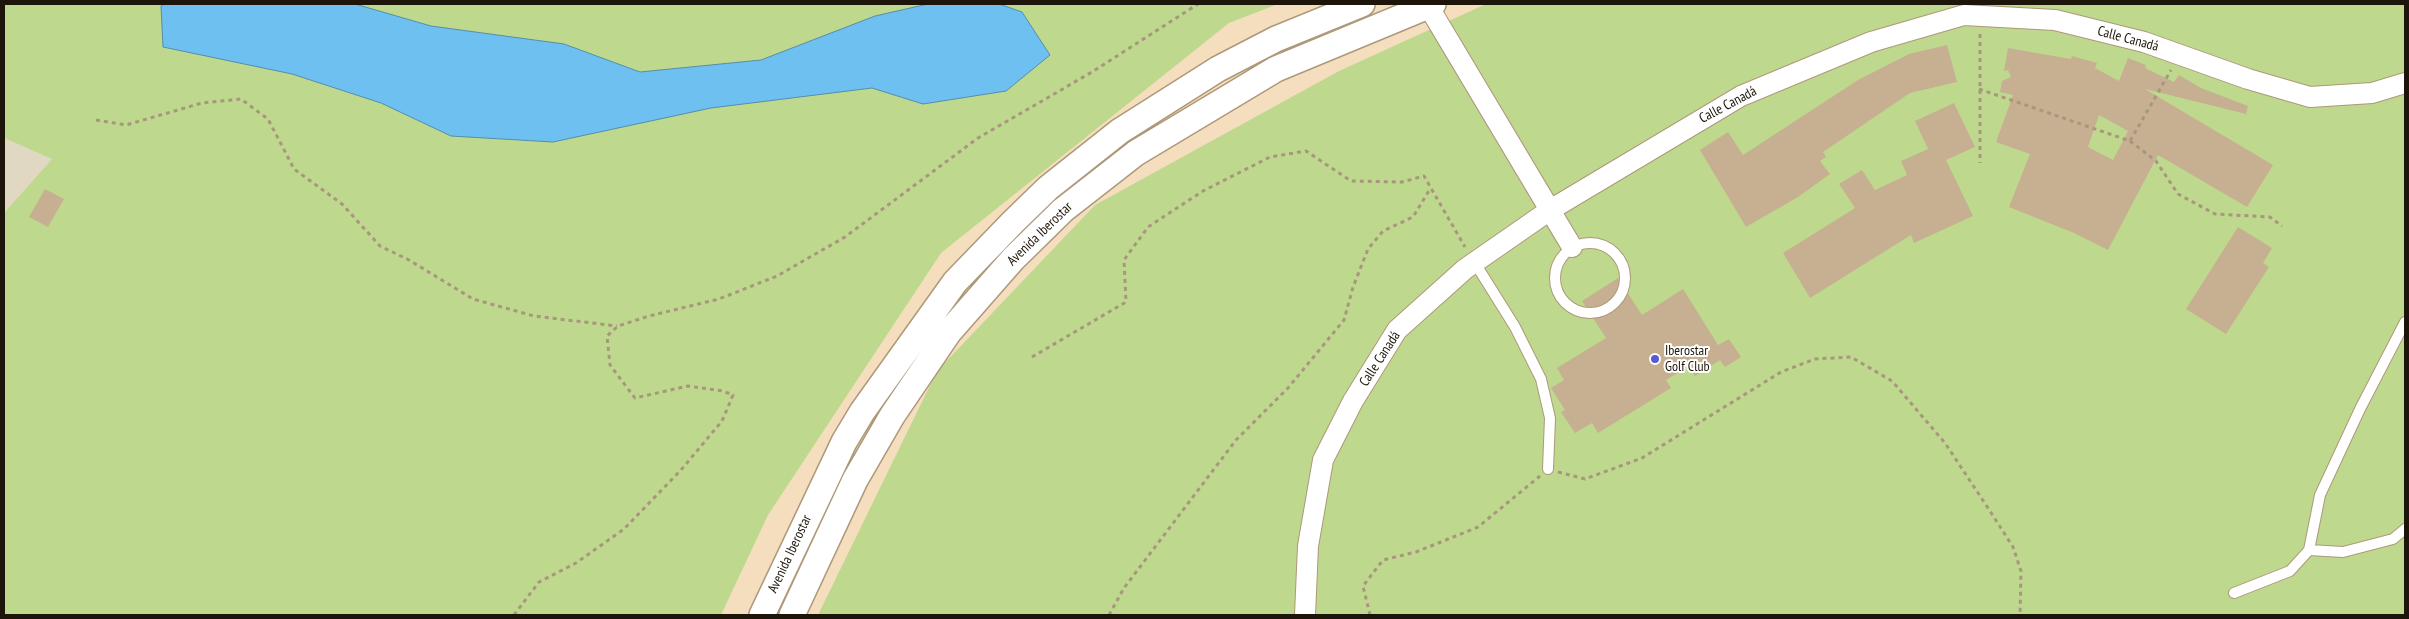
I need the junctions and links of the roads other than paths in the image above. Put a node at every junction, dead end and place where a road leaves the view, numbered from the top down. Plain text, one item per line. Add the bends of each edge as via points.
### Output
1 (1362, 4) edge
2 (1430, 4) edge
3 (2405, 86) edge
4 (1550, 210) junction
5 (1572, 247) junction
6 (1474, 262) junction
7 (2405, 322) edge
8 (1548, 470) road end
9 (2405, 529) edge
10 (2309, 550) junction
11 (2234, 593) dead end
12 (762, 615) edge
13 (792, 615) edge
14 (1305, 615) edge

1 - 12 street, Avenida Iberostar via 1243,55 1120,131 1048,188 985,250 955,282 862,412 840,450
2 - 4 street
2 - 13 street, Avenida Iberostar via 1276,69 1136,153 1063,210 1013,259 949,332 892,416 855,480
3 - 4 street, Calle Canadá via 2372,93 2310,97 2144,42 2055,20 1964,15 1871,42 1741,96
4 - 5 street
4 - 6 street, Calle Canadá
5 - 5 lane via 1557,266 1556,290 1571,308 1594,313 1606,310 1615,303 1626,283 1622,261 1599,244 1582,243
6 - 8 lane via 1541,379 1550,418
6 - 14 street, Calle Canadá via 1397,330 1352,401 1323,460 1308,546
7 - 10 lane via 2320,495
9 - 10 lane via 2393,538 2343,552
10 - 11 lane via 2290,571

